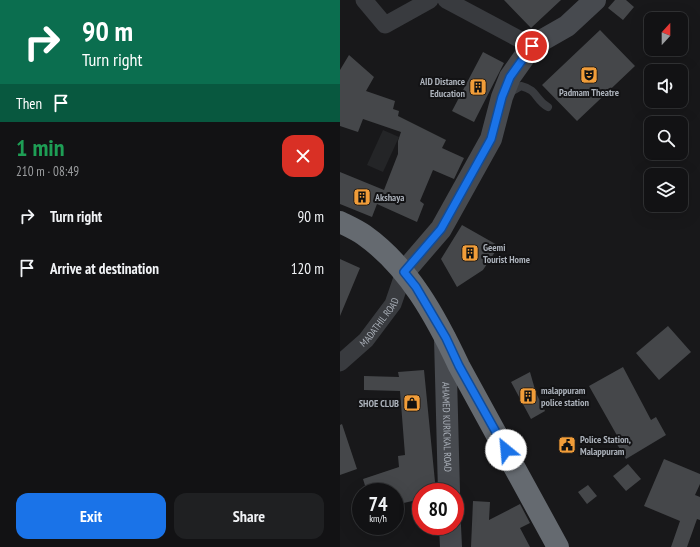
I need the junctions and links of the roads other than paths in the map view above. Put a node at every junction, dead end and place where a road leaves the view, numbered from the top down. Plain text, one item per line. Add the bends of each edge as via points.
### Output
1 (364, 0) edge
2 (430, 0) edge
3 (446, 0) edge
4 (595, 0) edge
5 (532, 46) junction
6 (502, 97) junction
7 (548, 107) dead end
8 (340, 222) edge
9 (404, 272) junction
10 (446, 338) junction
11 (340, 363) edge
12 (449, 483) edge
13 (450, 535) edge
14 (451, 547) edge
15 (558, 547) edge

1 - 2 street via 385,25
3 - 5 street
4 - 5 street via 566,26
5 - 6 street via 510,77
6 - 7 lane via 521,86 529,88 538,95 541,104
6 - 9 street via 491,139 441,229
8 - 9 highway via 363,234
9 - 10 highway via 416,287
9 - 11 street, MADATHIL ROAD via 393,304 366,340
10 - 12 street, AHAMED KURICKAL ROAD
10 - 15 highway
13 - 14 street

